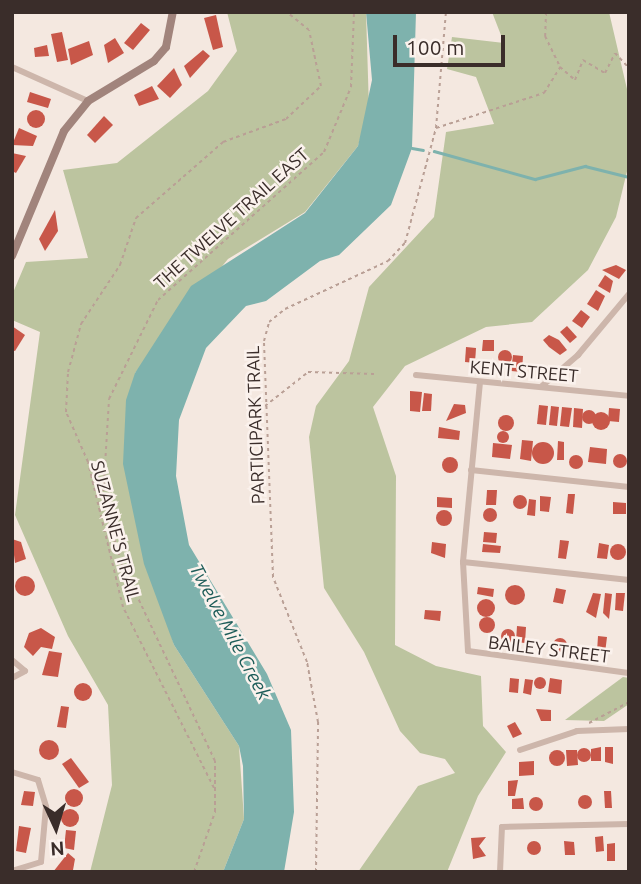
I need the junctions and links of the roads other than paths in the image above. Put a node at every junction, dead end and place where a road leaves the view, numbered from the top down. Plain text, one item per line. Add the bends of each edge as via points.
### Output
1 (173, 12) edge
2 (12, 67) edge
3 (88, 101) junction
4 (12, 256) edge
5 (629, 294) edge
6 (416, 375) dead end
7 (480, 382) junction
8 (542, 386) junction
9 (629, 396) edge
10 (471, 470) junction
11 (629, 487) edge
12 (463, 562) junction
13 (629, 580) edge
14 (12, 660) edge
15 (629, 673) edge
16 (12, 678) edge
17 (629, 729) edge
18 (520, 750) dead end
19 (12, 772) edge
20 (629, 824) edge
21 (12, 871) edge
22 (500, 872) edge

1 - 3 street via 166,47 155,61
2 - 3 street
3 - 4 street via 47,162
5 - 8 street via 578,355
6 - 7 street, KENT STREET
7 - 8 street, KENT STREET
7 - 10 street
8 - 9 street, KENT STREET
10 - 11 street
10 - 12 street
12 - 13 street
12 - 15 street, BAILEY STREET via 468,650
14 - 16 street via 25,671
17 - 18 street via 588,730
19 - 21 street via 38,780 47,807 41,862
20 - 22 street via 499,830

